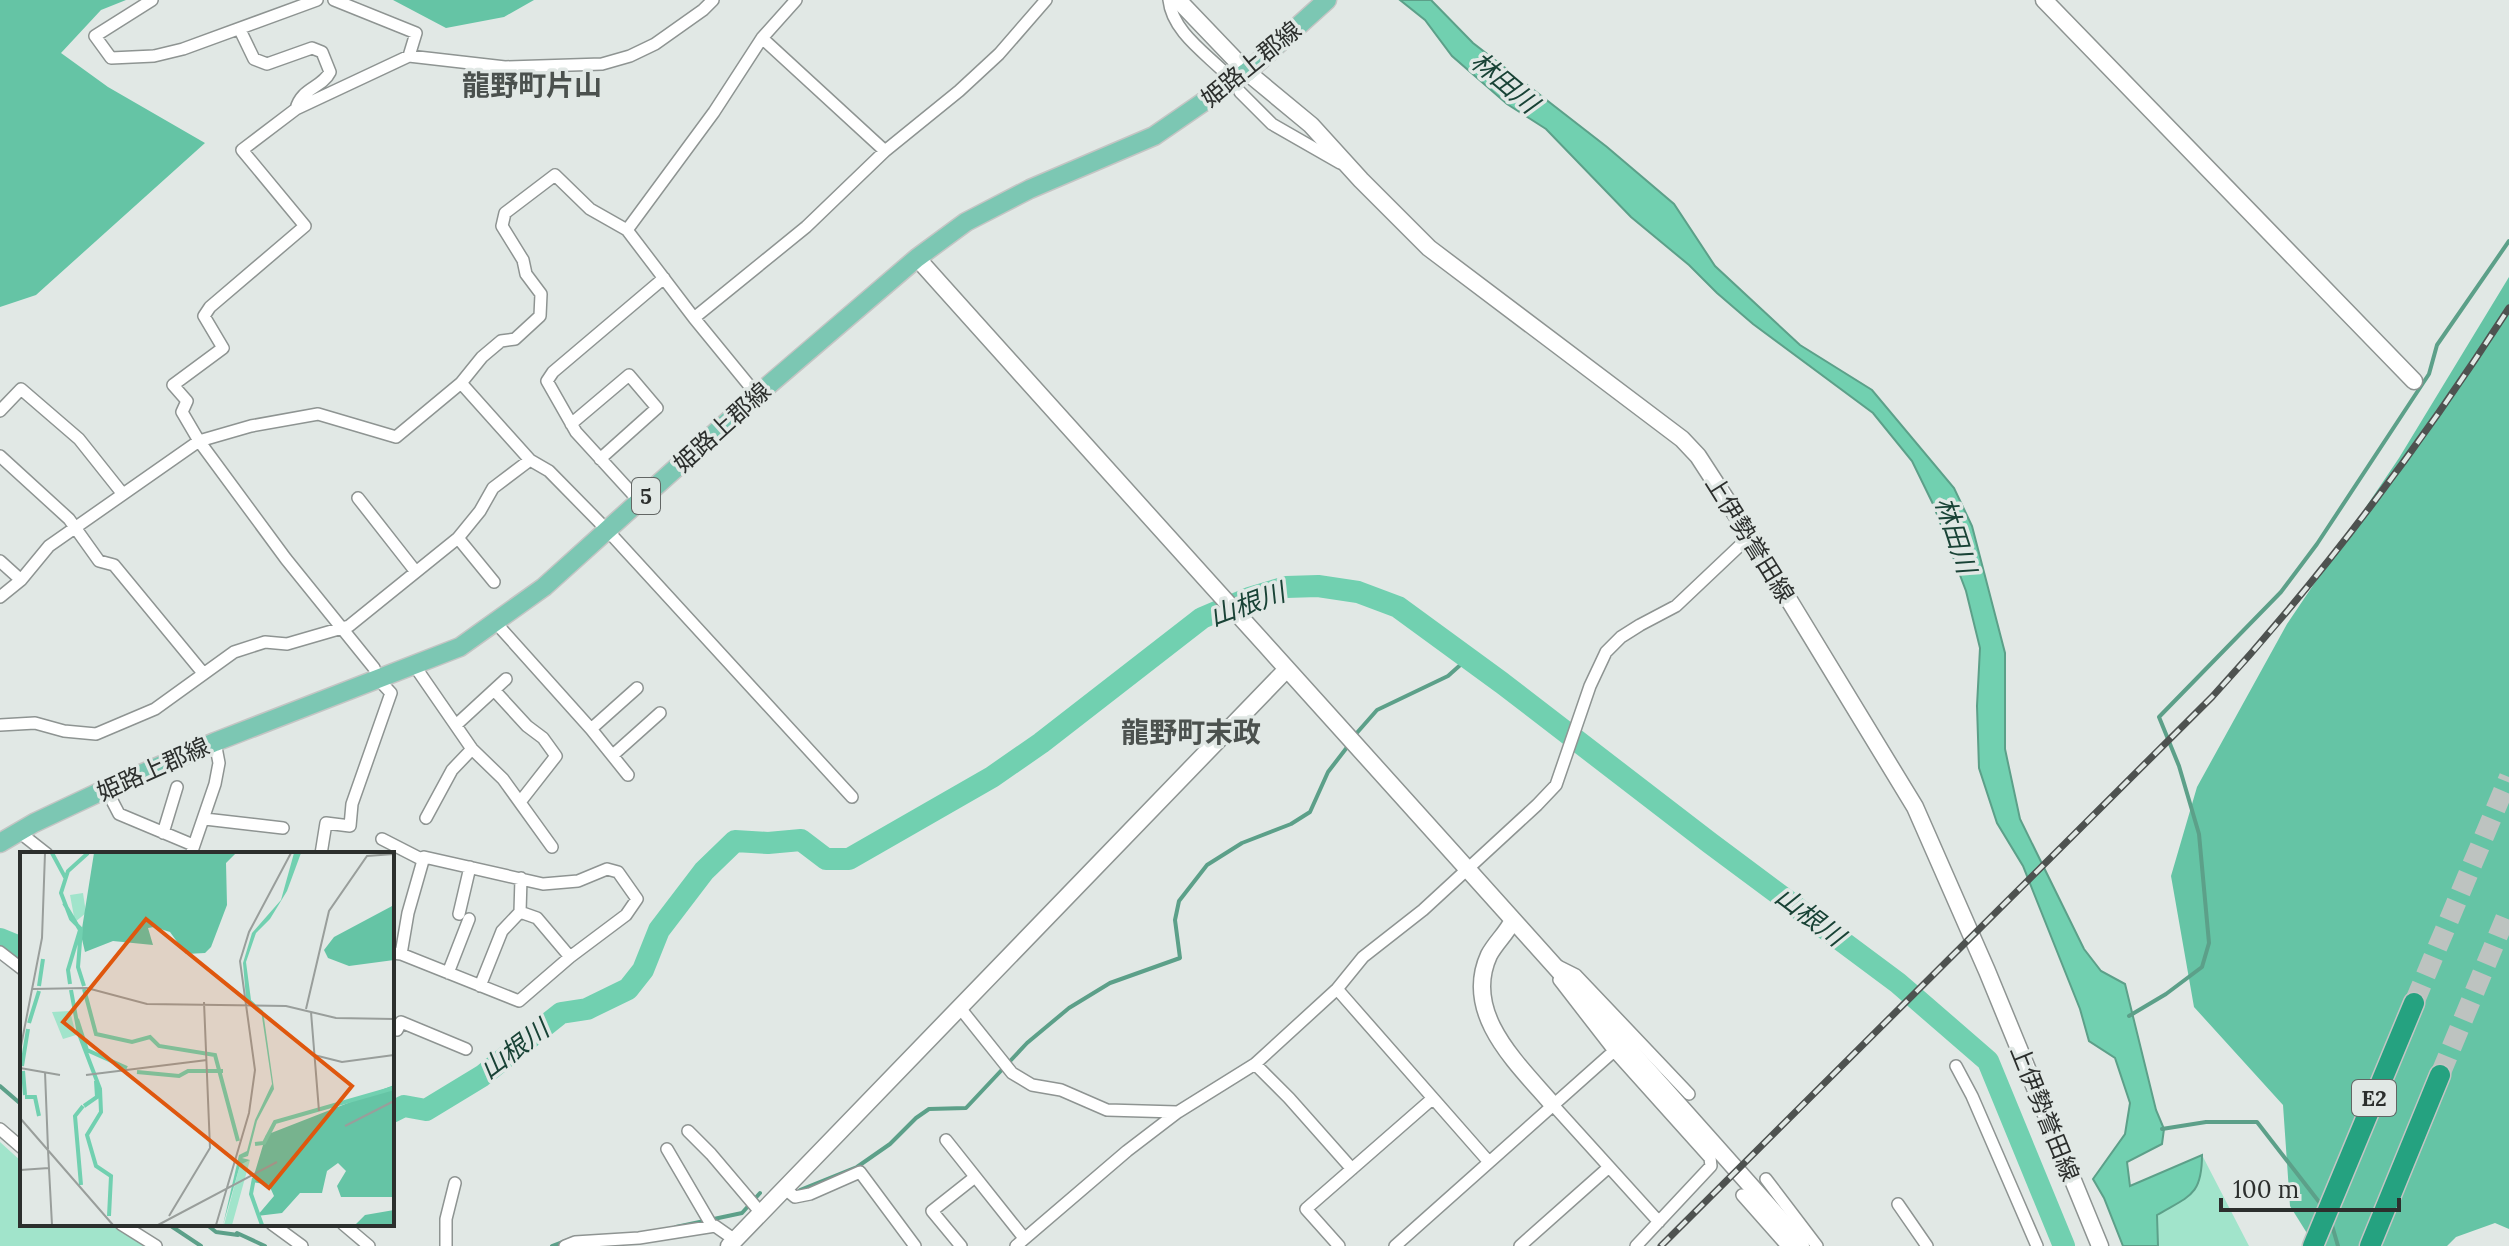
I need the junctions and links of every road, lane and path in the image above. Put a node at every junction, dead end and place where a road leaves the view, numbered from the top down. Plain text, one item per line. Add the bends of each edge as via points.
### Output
1 (152, 0) edge
2 (317, 0) edge
3 (334, 0) edge
4 (713, 0) edge
5 (796, 0) edge
6 (1046, 0) edge
7 (1169, 0) edge
8 (1178, 0) edge
9 (1327, 0) edge
10 (2044, 0) edge
11 (240, 30) junction
12 (762, 38) junction
13 (409, 56) junction
14 (1221, 69) dead end
15 (1247, 72) junction
16 (1240, 92) dead end
17 (296, 109) junction
18 (885, 151) junction
19 (1351, 169) junction
20 (627, 230) junction
21 (917, 258) junction
22 (664, 278) junction
23 (694, 318) junction
24 (2414, 381) dead end
25 (461, 383) junction
26 (757, 395) junction
27 (0, 411) edge
28 (571, 424) junction
29 (199, 441) junction
30 (0, 456) edge
31 (600, 459) junction
32 (530, 460) junction
33 (122, 493) junction
34 (358, 498) dead end
35 (640, 502) junction
36 (76, 527) junction
37 (608, 531) junction
38 (1750, 536) junction
39 (458, 538) junction
40 (0, 561) edge
41 (416, 572) junction
42 (21, 580) junction
43 (494, 582) dead end
44 (0, 597) edge
45 (496, 623) junction
46 (339, 628) junction
47 (414, 665) junction
48 (1286, 670) junction
49 (203, 673) junction
50 (378, 679) junction
51 (506, 679) dead end
52 (637, 688) dead end
53 (494, 690) junction
54 (660, 713) dead end
55 (0, 725) edge
56 (456, 725) junction
57 (591, 729) junction
58 (215, 742) junction
59 (472, 749) junction
60 (613, 755) junction
61 (628, 775) dead end
62 (177, 787) dead end
63 (106, 789) junction
64 (852, 797) dead end
65 (520, 802) junction
66 (426, 818) dead end
67 (205, 819) junction
68 (283, 828) dead end
69 (19, 832) junction
70 (163, 833) junction
71 (382, 839) dead end
72 (0, 843) edge
73 (552, 847) dead end
74 (192, 849) edge
75 (44, 852) edge
76 (321, 852) edge
77 (423, 860) junction
78 (470, 867) junction
79 (1466, 868) junction
80 (521, 878) junction
81 (520, 912) junction
82 (1513, 920) junction
83 (0, 952) edge
84 (396, 954) edge
85 (570, 957) junction
86 (1554, 964) junction
87 (20, 967) edge
88 (448, 973) junction
89 (480, 986) junction
90 (1337, 989) junction
91 (2414, 1003) tunnel mouth
92 (960, 1008) junction
93 (394, 1029) edge
94 (466, 1049) dead end
95 (1614, 1051) junction
96 (1255, 1064) junction
97 (1956, 1066) dead end
98 (2440, 1075) tunnel mouth
99 (1689, 1094) dead end
100 (1432, 1099) junction
101 (1553, 1105) junction
102 (1178, 1112) junction
103 (0, 1129) edge
104 (688, 1131) dead end
105 (946, 1140) dead end
106 (20, 1146) edge
107 (667, 1149) dead end
108 (1489, 1162) junction
109 (1609, 1167) junction
110 (1352, 1169) junction
111 (975, 1177) junction
112 (1766, 1179) dead end
113 (455, 1183) dead end
114 (784, 1188) junction
115 (1742, 1195) dead end
116 (1898, 1204) dead end
117 (761, 1213) junction
118 (1659, 1222) junction
119 (124, 1226) edge
120 (275, 1226) edge
121 (345, 1226) edge
122 (712, 1226) junction
123 (640, 1242) edge
124 (1020, 1242) edge
125 (732, 1243) edge
126 (588, 1244) edge
127 (156, 1246) edge
128 (302, 1246) edge
129 (369, 1246) edge
130 (446, 1246) edge
131 (565, 1246) edge
132 (915, 1246) edge
133 (961, 1246) edge
134 (1339, 1246) edge
135 (1395, 1246) edge
136 (1520, 1246) edge
137 (1636, 1246) edge
138 (1787, 1246) edge
139 (1801, 1246) edge
140 (1817, 1246) edge
141 (1927, 1246) edge
142 (2037, 1246) edge
143 (2100, 1246) edge
144 (2313, 1246) edge
145 (2370, 1246) edge

1 - 11 street via 95,36 111,58 154,56
2 - 11 street
3 - 13 street via 416,33
4 - 13 street via 655,44 602,64 505,67
5 - 12 street
6 - 18 street via 989,64
7 - 14 street via 1185,34
8 - 15 street, 上伊勢誉田線
9 - 15 main road, 姫路上郡線 / 5
10 - 24 street
11 - 17 street via 254,59 267,64 312,48 322,52 330,72 306,91
12 - 18 street
12 - 20 street
13 - 17 street
15 - 19 street, 上伊勢誉田線 via 1311,125
15 - 21 main road, 姫路上郡線 / 5 via 1154,136 1030,189 966,222
16 - 19 street via 1272,124
17 - 29 street via 242,150 305,226 204,316 223,348 173,385 187,401 182,412
18 - 23 street via 806,227
19 - 38 street, 上伊勢誉田線 via 1429,248 1682,439
20 - 22 street
20 - 25 street via 590,209 555,175 505,213 502,226 541,294 540,316 515,339 501,341
21 - 26 main road, 姫路上郡線 / 5
21 - 48 street
22 - 23 street
22 - 28 street via 547,381
23 - 26 street
25 - 29 street via 396,437 318,414
25 - 32 street
26 - 35 main road, 姫路上郡線 / 5
27 - 33 street via 21,389 79,439
28 - 31 street
28 - 31 street via 629,375 657,408
29 - 33 street
29 - 46 street
30 - 36 street
31 - 35 street
32 - 37 street via 549,471
32 - 39 street via 493,488
33 - 36 street
34 - 41 street
35 - 37 main road, 姫路上郡線 / 5
36 - 42 street via 49,546
36 - 49 street via 99,561 114,565
37 - 45 main road, 姫路上郡線 / 5
37 - 64 street
38 - 79 street via 1676,606 1621,637 1606,652 1556,785
38 - 143 street, 上伊勢誉田線 via 1915,807
39 - 41 street
39 - 43 street
40 - 42 street
41 - 46 street via 349,626
42 - 44 street
45 - 47 main road, 姫路上郡線 / 5 via 460,647
45 - 57 street
46 - 49 street via 287,644 265,642 234,652
46 - 50 street
47 - 50 main road, 姫路上郡線 / 5
47 - 56 street
48 - 79 street
48 - 92 street
49 - 55 street via 155,709 96,734 35,723
50 - 58 main road, 姫路上郡線 / 5
50 - 76 street via 391,693 352,804 350,826 326,823
51 - 53 street
52 - 57 street
53 - 56 street
53 - 65 street via 556,756
54 - 60 street
56 - 59 street
57 - 60 street
58 - 63 main road, 姫路上郡線 / 5
58 - 67 street via 219,763
59 - 65 street
59 - 66 street via 452,770
60 - 61 street
62 - 70 street
63 - 69 main road, 姫路上郡線 / 5
63 - 70 street via 119,814
65 - 73 street
67 - 68 street
67 - 74 street
69 - 72 main road, 姫路上郡線 / 5
69 - 75 street
70 - 74 street
71 - 77 street
77 - 78 street
77 - 84 street
78 - 80 street
78 - 88 street via 464,916
79 - 82 street
79 - 90 street via 1363,957
80 - 81 street
80 - 85 street via 561,884 607,869 618,872 637,899 626,915
81 - 85 street via 537,918
81 - 89 street via 502,931
82 - 86 street
82 - 101 street via 1488,958 1484,1001 1490,1028
83 - 87 street
84 - 88 street
85 - 89 street via 519,1001
86 - 95 street via 1560,982
86 - 99 street via 1576,975
86 - 139 street
88 - 89 street
90 - 96 street
90 - 100 street
91 - 144 highway, E2
92 - 102 street via 1012,1073 1032,1085 1061,1090 1107,1110
92 - 114 street
93 - 94 street via 401,1022
95 - 101 street
95 - 118 street via 1710,1158 1711,1166
96 - 102 street
96 - 110 street
97 - 142 street
98 - 145 highway, E2
100 - 108 street
100 - 110 street
101 - 108 street
101 - 109 street
102 - 124 street
103 - 106 street
104 - 117 street
105 - 111 street
107 - 122 street
108 - 135 street
109 - 118 street
109 - 136 street
110 - 134 street via 1306,1209
111 - 124 street
111 - 133 street via 932,1211
112 - 140 street
113 - 130 street
114 - 117 street
114 - 132 street via 795,1197 810,1194 860,1172
115 - 138 street
116 - 141 street
117 - 125 street
118 - 137 street
119 - 127 street
120 - 128 street
121 - 129 street
122 - 123 street
122 - 125 street
123 - 126 street
126 - 131 street

